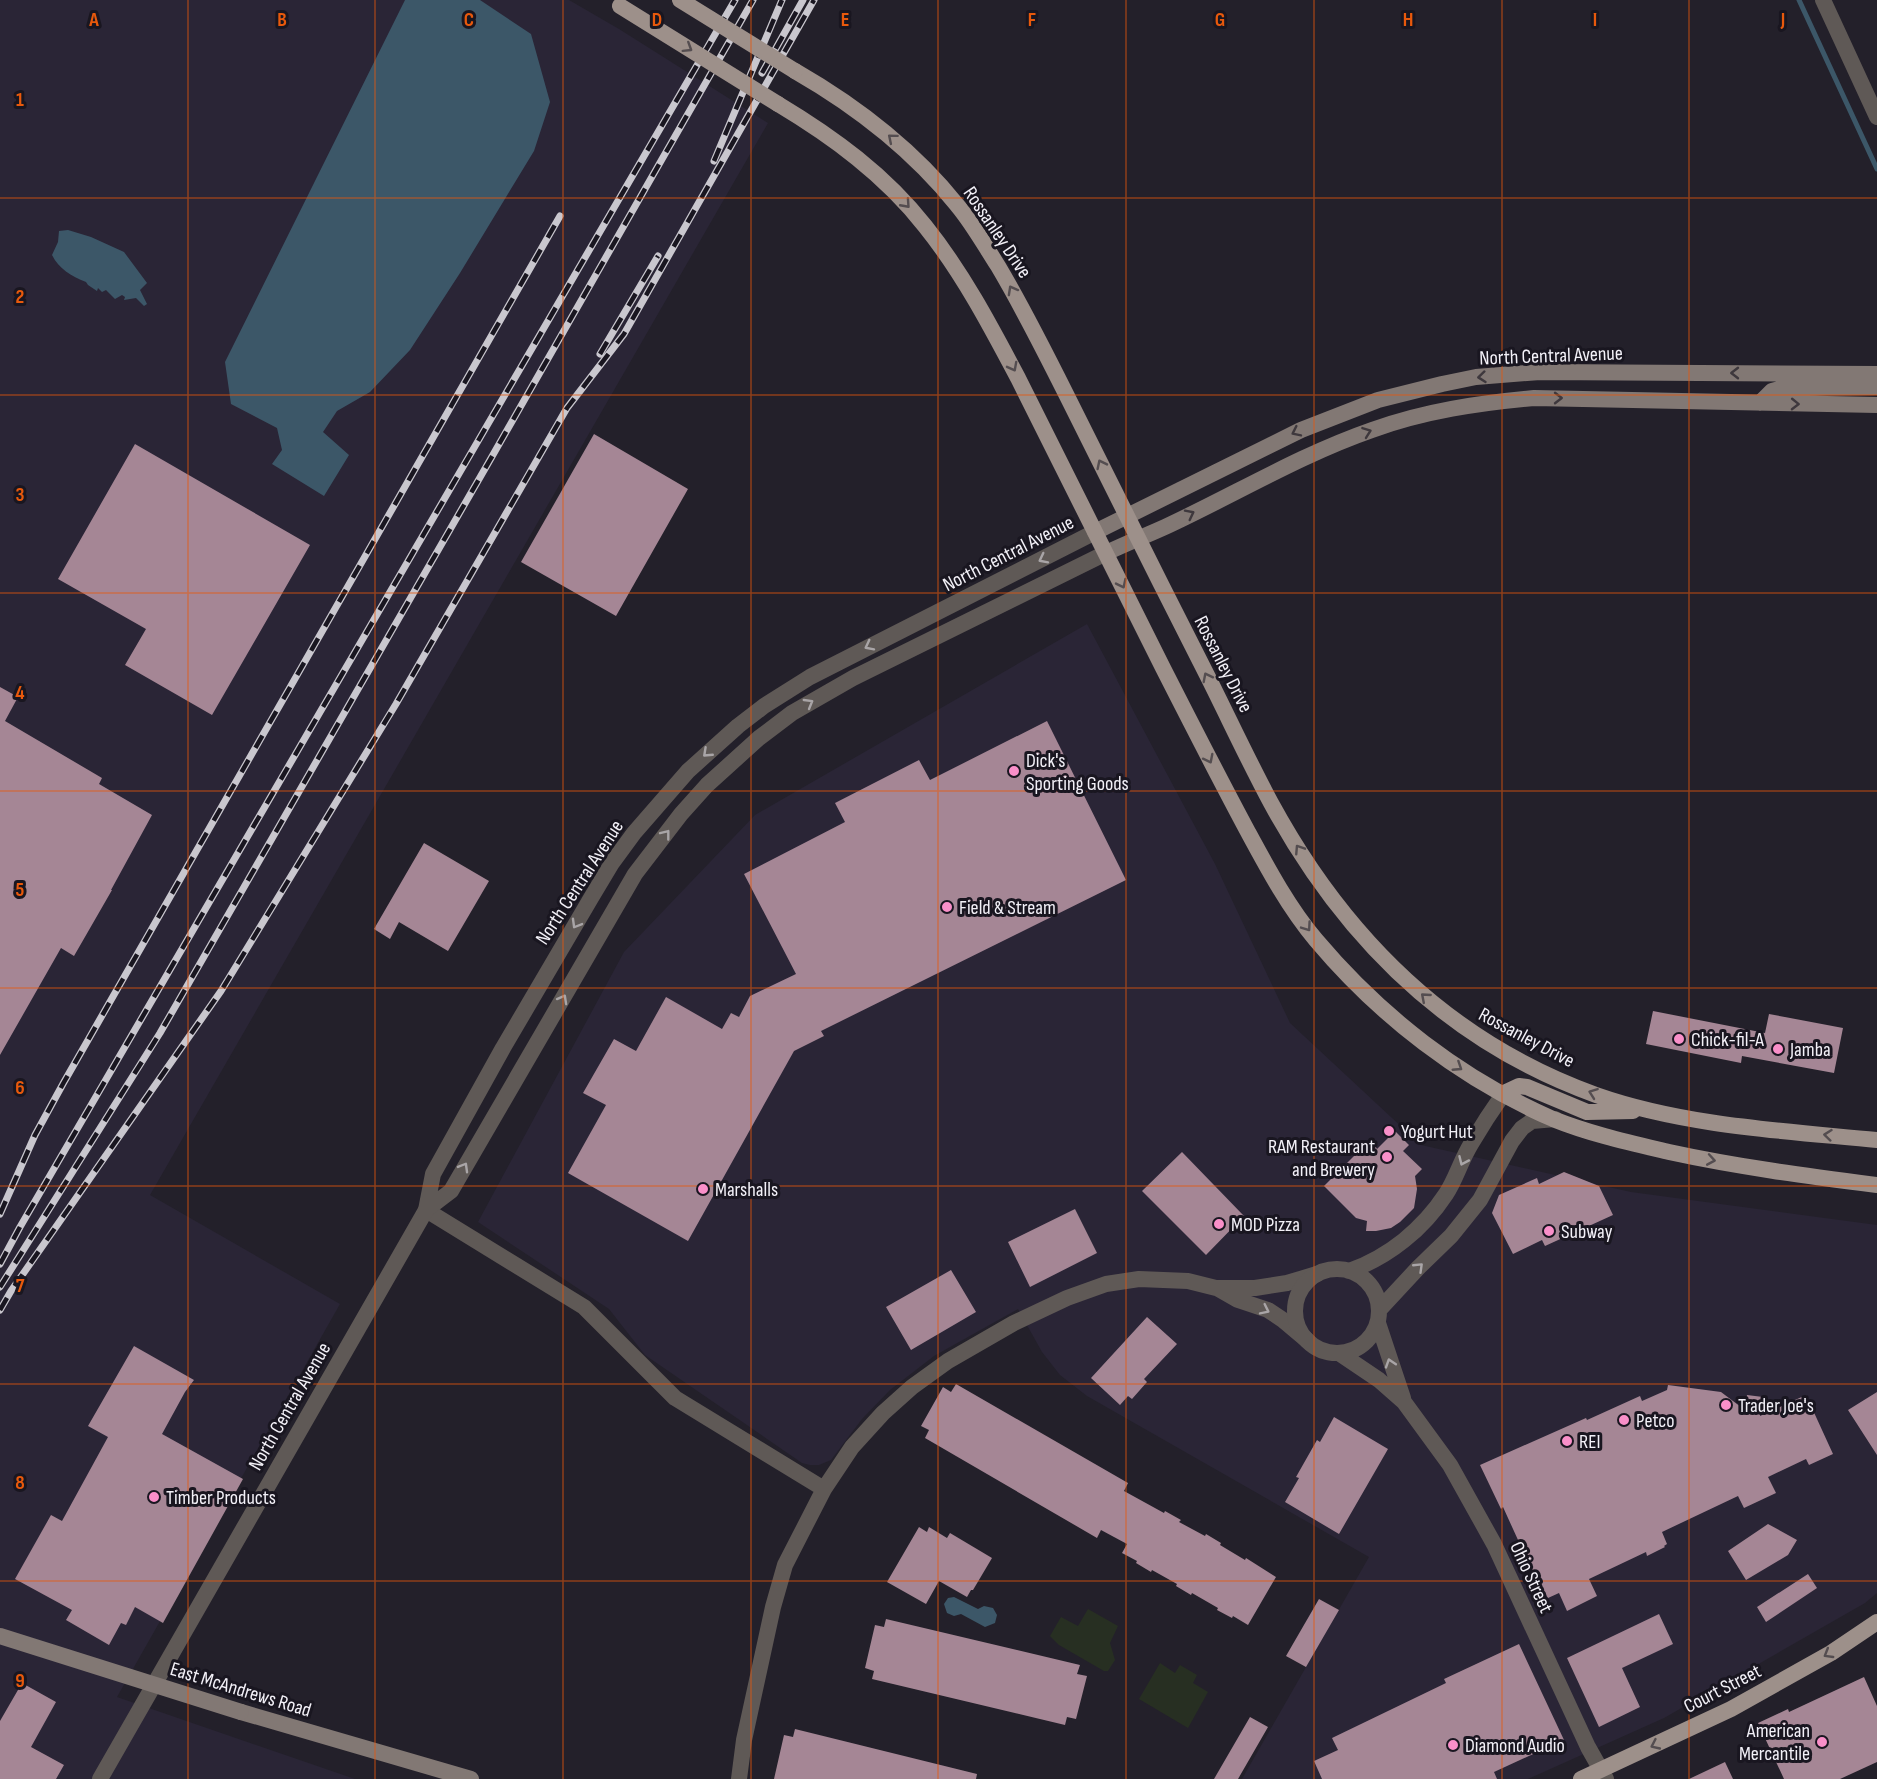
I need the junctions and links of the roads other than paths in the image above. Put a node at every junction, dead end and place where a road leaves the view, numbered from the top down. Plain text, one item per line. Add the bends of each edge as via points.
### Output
1 (680, 0) edge
2 (1823, 0) edge
3 (615, 3) edge
4 (1875, 108) edge
5 (1877, 374) edge
6 (1877, 387) edge
7 (1760, 403) junction
8 (1877, 405) edge
9 (1127, 516) junction
10 (1095, 532) junction
11 (1137, 539) junction
12 (1106, 553) junction
13 (1504, 1094) junction
14 (1649, 1110) junction
15 (1555, 1119) junction
16 (1877, 1140) edge
17 (1877, 1185) edge
18 (426, 1210) junction
19 (1349, 1270) junction
20 (1317, 1274) junction
21 (1216, 1288) junction
22 (1379, 1317) junction
23 (1308, 1341) junction
24 (1340, 1353) junction
25 (1404, 1402) junction
26 (824, 1489) junction
27 (1877, 1622) edge
28 (0, 1636) edge
29 (1604, 1774) edge
30 (100, 1779) edge
31 (471, 1779) edge
32 (739, 1779) edge
33 (1581, 1779) edge

9 -> 1 main road, Rossanley Drive, bridge via 1040,341 959,207 895,141 831,92
2 - 4 street
3 -> 10 main road, bridge via 820,129 894,191 958,271 1018,378
5 -> 9 main road, North Central Avenue via 1540,372 1464,379 1344,412
6 - 7 main road via 1783,388 1772,391
7 -> 8 main road, North Central Avenue
11 -> 7 main road, North Central Avenue via 1340,442 1435,412 1534,398
9 - 10 main road, North Central Avenue
9 - 11 main road, Rossanley Drive
10 - 12 main road
10 -> 18 street, North Central Avenue via 810,677 738,726 688,771 634,833 591,898 433,1174
11 - 12 main road, North Central Avenue
14 -> 11 main road, Rossanley Drive via 1548,1076 1491,1046 1419,992 1365,939 1325,887 1272,805
12 -> 13 main road via 1218,777 1264,861 1315,938 1391,1017 1433,1050
18 -> 12 street, North Central Avenue via 451,1191 635,874 714,778 792,713 853,678
13 - 14 main road via 1519,1086 1587,1112
13 - 15 main road
13 -> 19 street via 1430,1215 1397,1246
16 -> 14 main road, Rossanley Drive via 1700,1120
15 -> 17 main road via 1605,1136 1703,1159
22 -> 15 street via 1480,1200 1522,1128 1532,1121
18 - 26 street via 584,1307 675,1398
18 - 30 street, North Central Avenue
19 - 20 street
19 - 22 street via 1371,1285
20 - 21 street via 1271,1286
20 - 23 street via 1301,1289 1295,1311
21 -> 23 street via 1268,1310
21 - 26 street via 1188,1281 1139,1279 1106,1284 1014,1323 912,1387 852,1447
22 - 24 street via 1372,1335 1363,1344
25 -> 22 street, Ohio Street
23 - 24 street via 1317,1348
24 - 25 street, Ohio Street
25 - 29 street, Ohio Street via 1450,1465 1494,1544
26 - 32 street via 782,1576 744,1740
27 -> 29 main road, Court Street via 1832,1653
28 - 31 main road, East McAndrews Road, bridge
29 - 33 main road, Court Street

